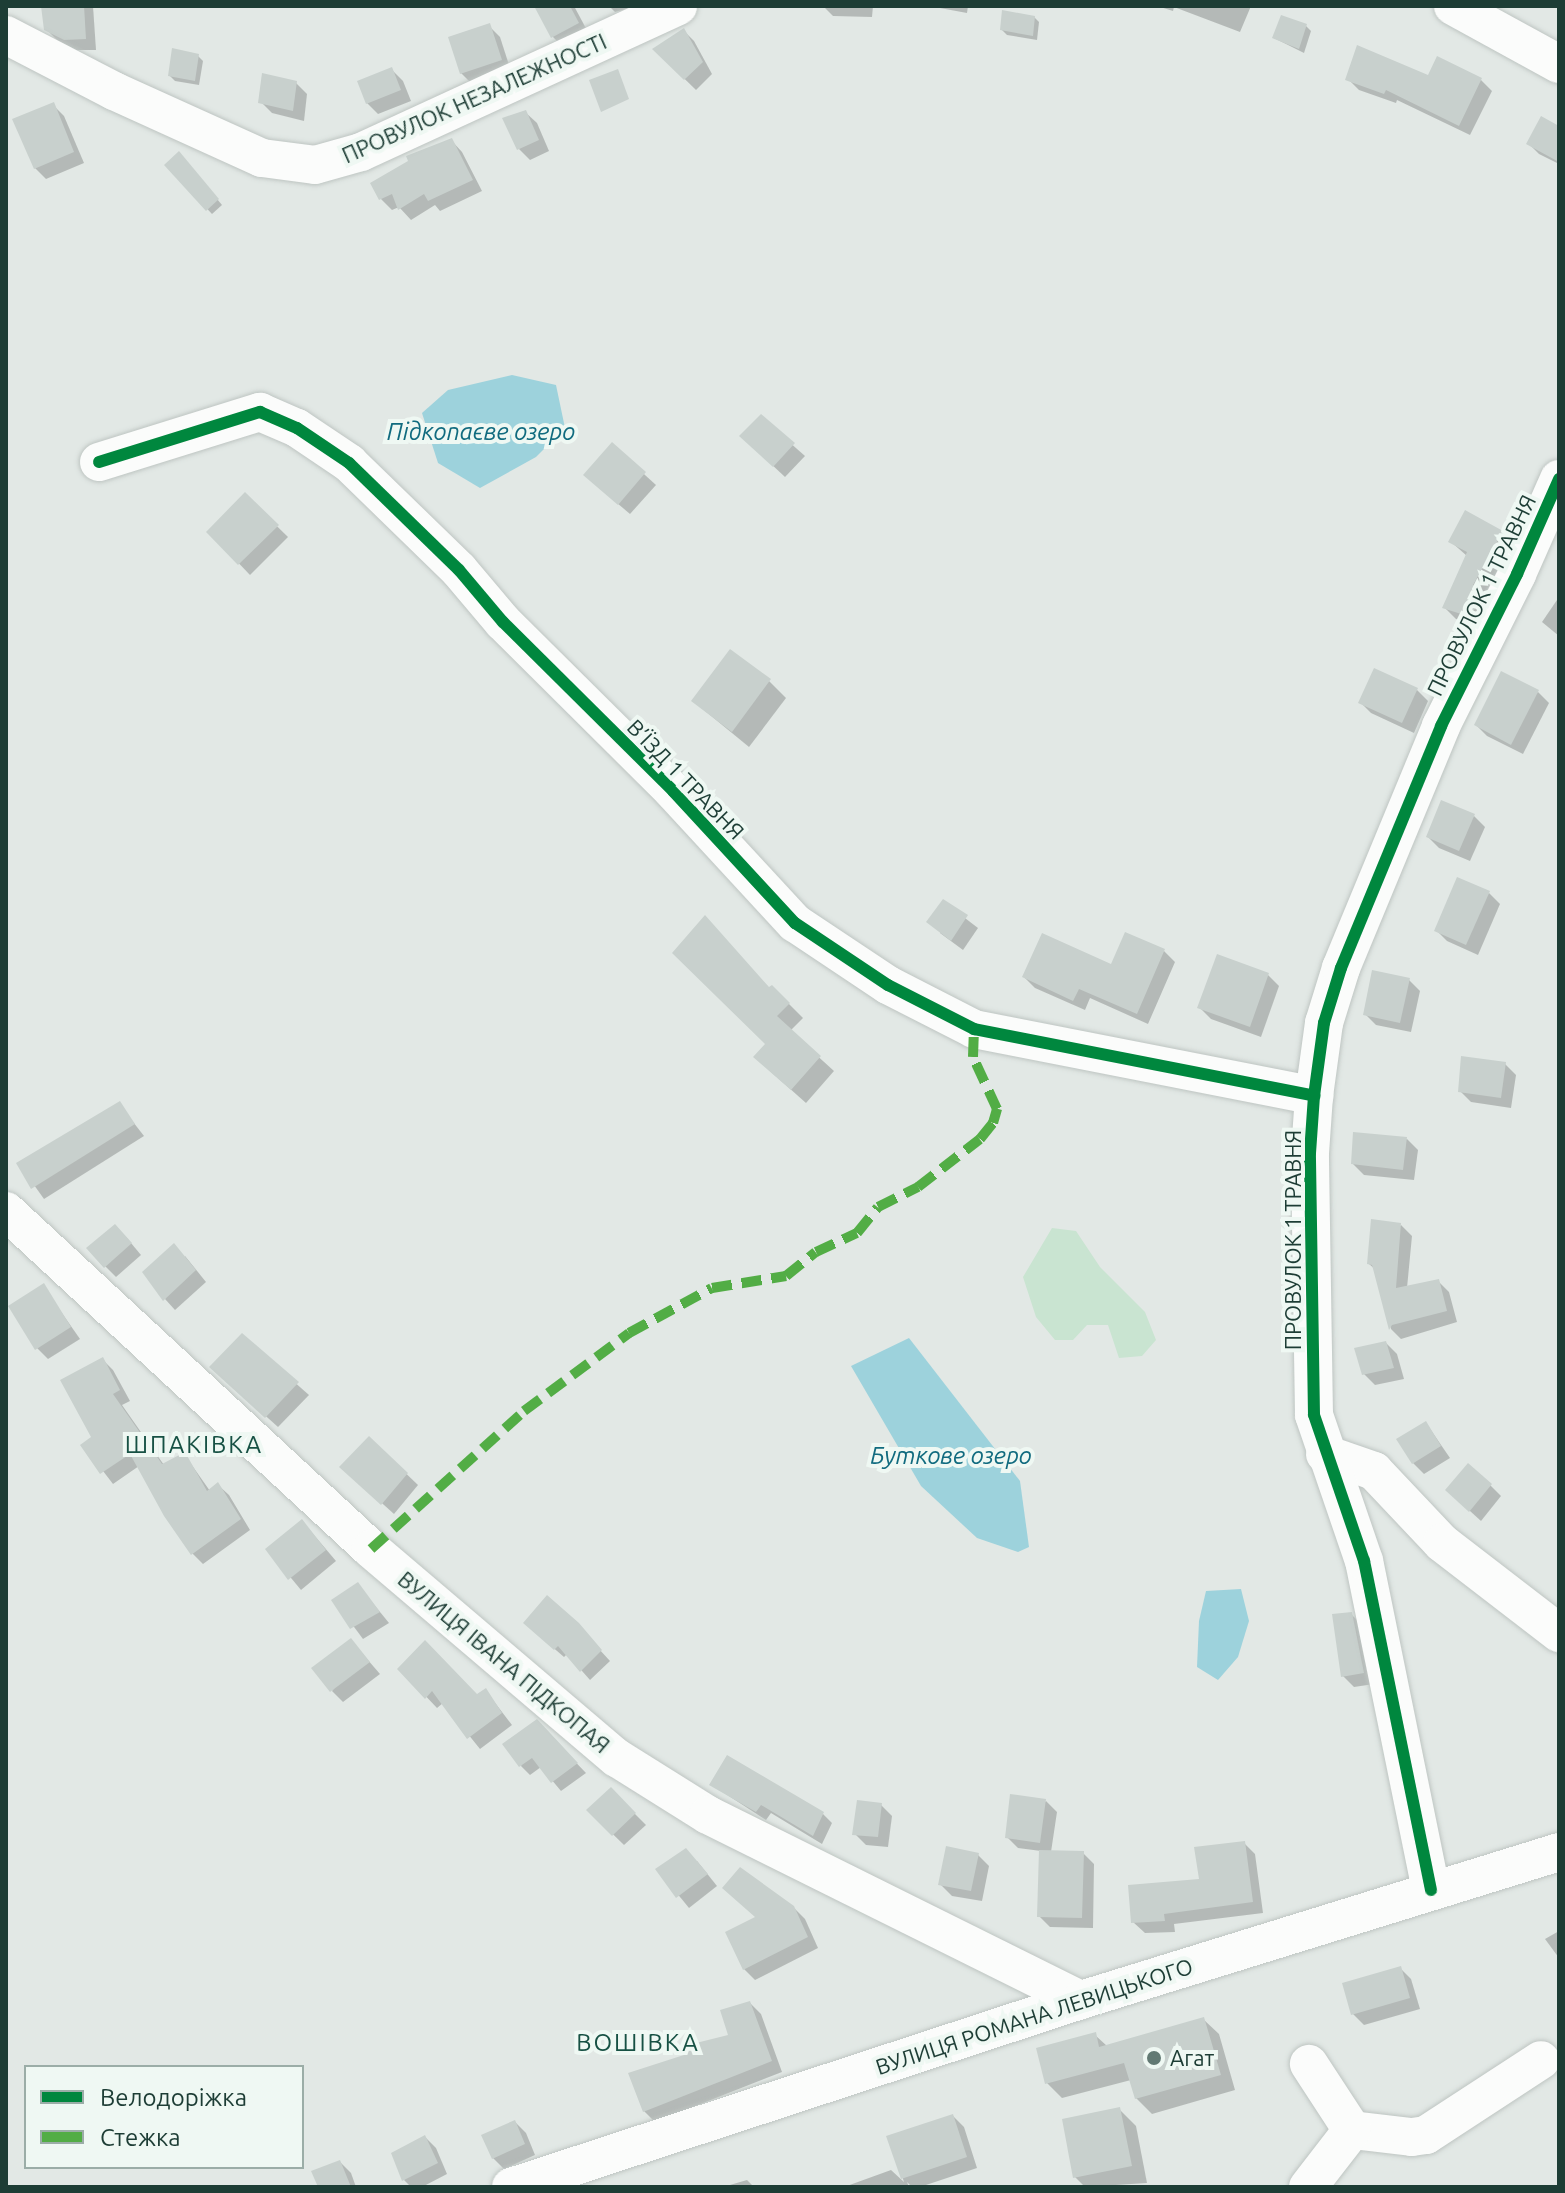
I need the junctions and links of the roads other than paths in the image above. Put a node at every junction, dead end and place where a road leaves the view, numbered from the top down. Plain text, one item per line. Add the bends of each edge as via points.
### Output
1 (678, 6) edge
2 (1453, 6) edge
3 (6, 35) edge
4 (1559, 64) edge
5 (99, 462) dead end
6 (1559, 479) edge
7 (1314, 1096) junction
8 (6, 1211) edge
9 (1325, 1454) junction
10 (1559, 1633) edge
11 (1559, 1852) edge
12 (1431, 1890) junction
13 (1081, 2000) junction
14 (1541, 2060) dead end
15 (1309, 2064) dead end
16 (1352, 2130) junction
17 (511, 2187) edge
18 (1308, 2187) edge

1 - 3 street, ПРОВУЛОК НЕЗАЛЕЖНОСТІ via 361,152 315,165 278,163 248,153
2 - 4 street
5 - 7 street, В’ЇЗД 1 ТРАВНЯ via 260,412 297,428 349,463 459,570 795,923 888,985 974,1029
6 - 7 street, ПРОВУЛОК 1 ТРАВНЯ via 1441,726 1341,968 1324,1023
7 - 9 street, ПРОВУЛОК 1 ТРАВНЯ via 1314,1415
8 - 13 street, ВУЛИЦЯ ІВАНА ПІДКОПАЯ via 305,1489 617,1758 708,1815
9 - 10 street via 1374,1471 1442,1543
9 - 12 street, ПРОВУЛОК 1 ТРАВНЯ via 1364,1561
11 - 12 street, ВУЛИЦЯ РОМАНА ЛЕВИЦЬКОГО
12 - 13 street, ВУЛИЦЯ РОМАНА ЛЕВИЦЬКОГО
13 - 17 street, ВУЛИЦЯ РОМАНА ЛЕВИЦЬКОГО
14 - 16 street via 1426,2135
15 - 16 street
16 - 18 street

